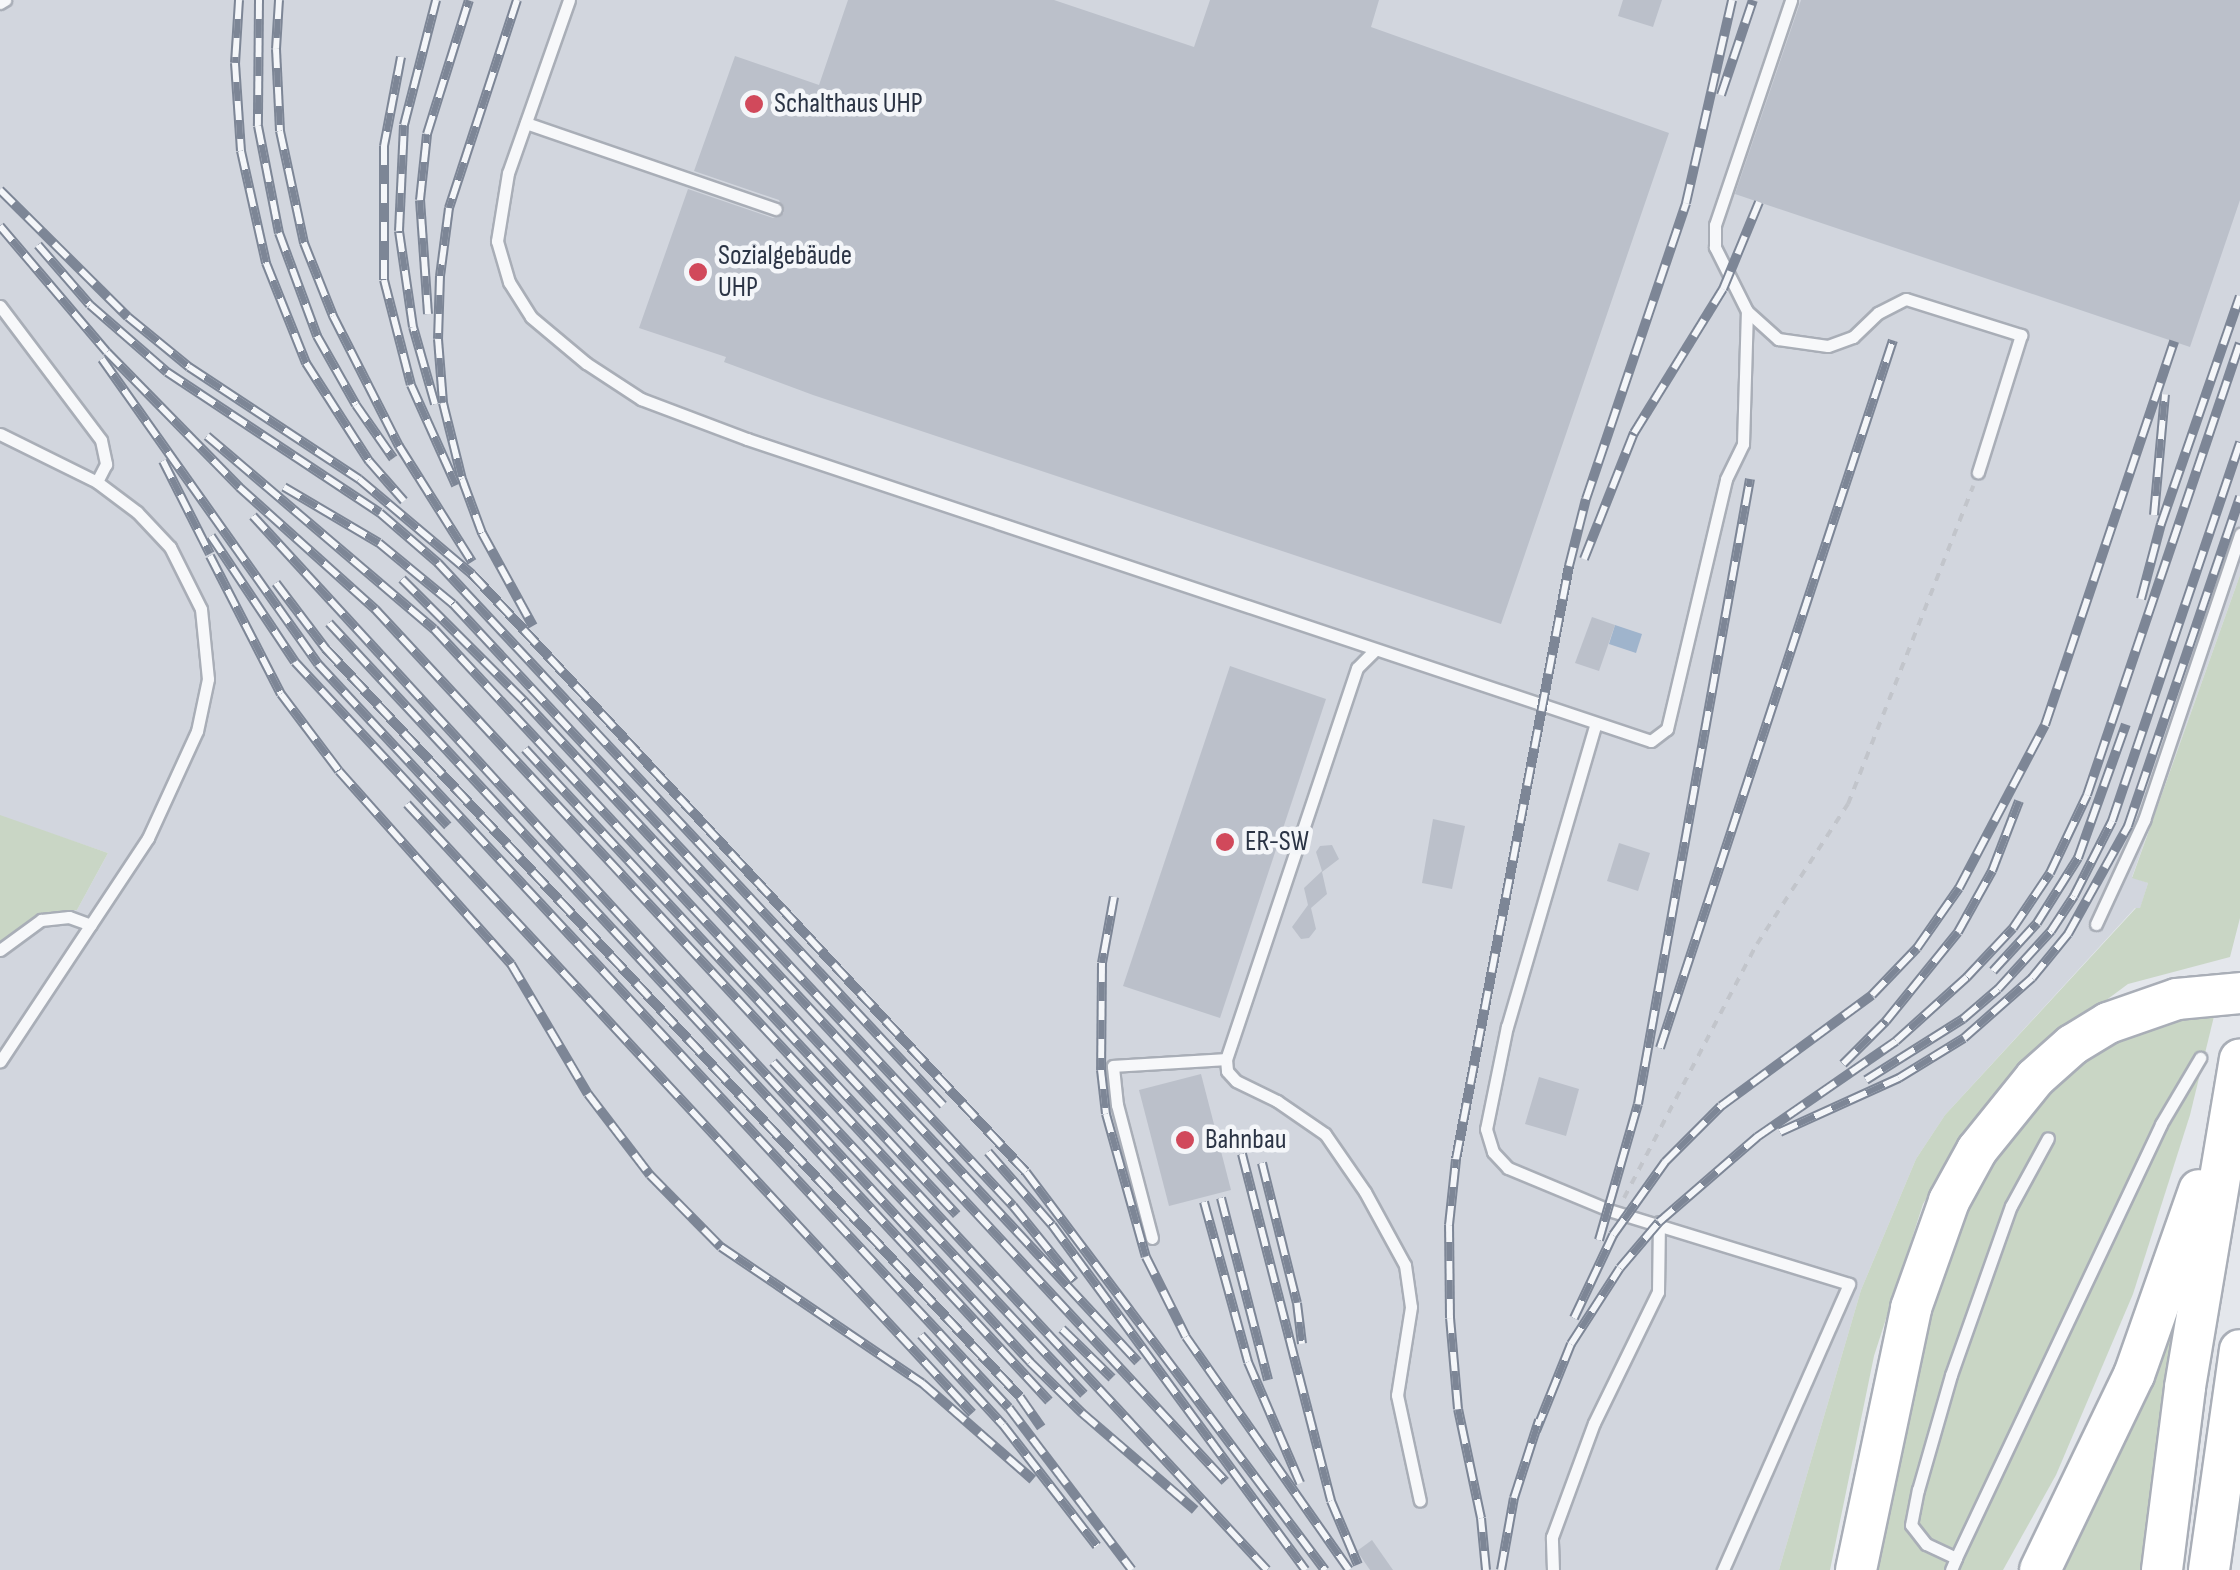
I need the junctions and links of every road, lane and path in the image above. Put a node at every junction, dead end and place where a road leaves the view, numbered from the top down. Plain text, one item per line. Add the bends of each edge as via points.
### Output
1 (569, 0) edge
2 (1791, 0) edge
3 (526, 124) junction
4 (776, 208) dead end
5 (0, 306) edge
6 (1747, 311) junction
7 (0, 434) edge
8 (1978, 472) joint
9 (97, 482) junction
10 (2240, 534) edge
11 (1375, 650) junction
12 (1595, 726) junction
13 (2096, 924) dead end
14 (91, 925) junction
15 (0, 950) edge
16 (2240, 992) edge
17 (1226, 1058) junction
18 (2200, 1058) dead end
19 (2240, 1060) edge
20 (0, 1062) edge
21 (2228, 1122) junction
22 (2048, 1138) dead end
23 (1617, 1212) junction
24 (1658, 1222) junction
25 (1152, 1238) dead end
26 (2240, 1350) edge
27 (1420, 1501) dead end
28 (1953, 1564) edge
29 (1554, 1570) edge
30 (1723, 1570) edge
31 (1856, 1570) edge
32 (2040, 1570) edge
33 (2162, 1570) edge
34 (2209, 1570) edge

1 - 3 lane
2 - 6 lane via 1714,225 1715,247
3 - 4 lane
3 - 11 lane via 508,173 498,241 510,282 556,342 614,382 747,439
5 - 9 lane via 101,440 107,456
6 - 8 lane via 1778,339 1828,346 1853,337 1906,299 2021,334
6 - 12 lane via 1743,444 1726,479 1667,730 1651,742
7 - 9 lane
8 - 23 path via 1848,804 1757,944
9 - 14 lane via 137,512 187,577 201,609 208,678 197,731 172,791
10 - 13 lane via 2144,820
11 - 12 lane
11 - 17 lane via 1357,668
12 - 23 lane via 1507,1026 1486,1129 1493,1152 1508,1168
14 - 15 lane via 69,917 41,920
14 - 20 lane
16 - 31 highway via 2176,998 2115,1020 2072,1045 1998,1121 1949,1201 1926,1260 1898,1354
17 - 25 lane via 1113,1066
17 - 27 lane via 1236,1081 1325,1134 1406,1265 1411,1307 1397,1396
18 - 28 lane via 2161,1124
19 - 21 highway
21 - 32 highway via 2193,1202 2134,1376
21 - 33 highway
22 - 28 lane via 2011,1206 1918,1490 1911,1525
23 - 24 lane
24 - 29 lane via 1658,1292 1594,1423 1552,1537
24 - 30 lane via 1844,1280 1850,1288
26 - 34 highway

